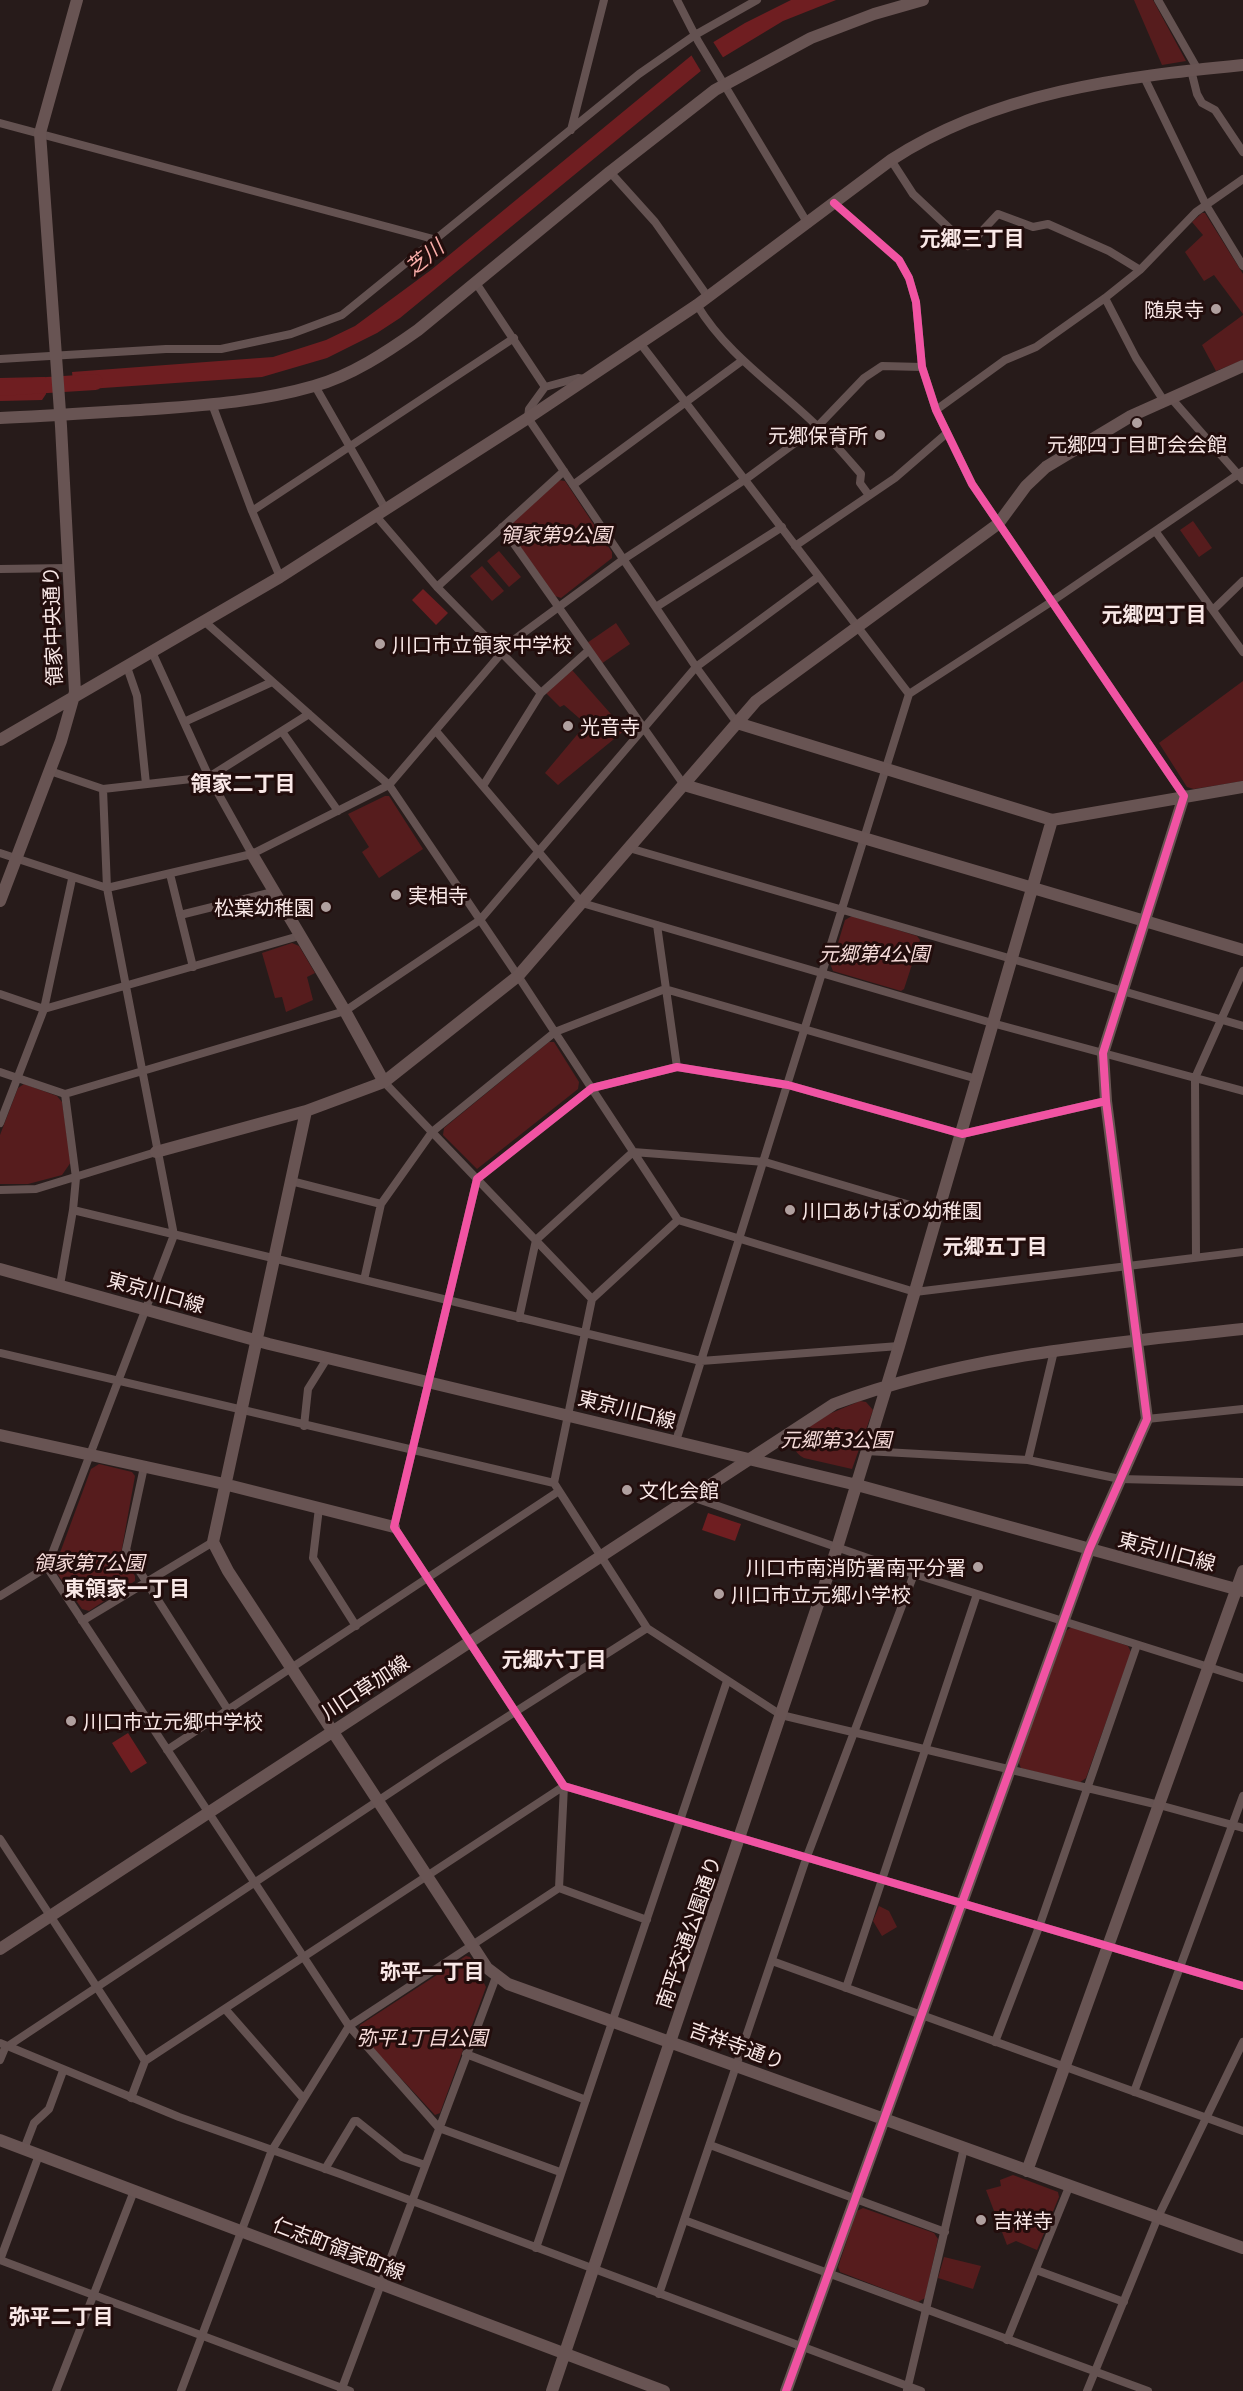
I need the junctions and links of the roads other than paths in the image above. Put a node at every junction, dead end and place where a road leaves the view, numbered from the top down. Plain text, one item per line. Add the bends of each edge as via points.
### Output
1 (77, 0) edge
2 (604, 0) edge
3 (677, 0) edge
4 (757, 0) edge
5 (923, 0) edge
6 (1158, 0) edge
7 (696, 38) junction
8 (1243, 65) edge
9 (1195, 70) junction
10 (1144, 77) junction
11 (722, 81) junction
12 (0, 123) edge
13 (570, 132) junction
14 (40, 133) junction
15 (1243, 152) edge
16 (891, 160) junction
17 (610, 172) junction
18 (1243, 179) edge
19 (834, 203) junction
20 (1206, 205) junction
21 (808, 224) junction
22 (437, 240) junction
23 (1243, 266) edge
24 (1140, 270) junction
25 (476, 283) junction
26 (708, 297) junction
27 (1105, 298) junction
28 (697, 305) junction
29 (514, 338) junction
30 (640, 343) junction
31 (0, 359) edge
32 (56, 359) junction
33 (743, 360) junction
34 (1243, 366) edge
35 (922, 367) junction
36 (585, 380) junction
37 (315, 386) junction
38 (545, 387) junction
39 (1167, 399) junction
40 (687, 401) junction
41 (212, 404) junction
42 (936, 410) junction
43 (60, 412) junction
44 (0, 418) edge
45 (528, 418) junction
46 (818, 426) junction
47 (947, 433) junction
48 (349, 445) junction
49 (564, 471) junction
50 (1242, 475) edge
51 (746, 479) junction
52 (573, 485) junction
53 (868, 494) junction
54 (252, 511) junction
55 (381, 513) junction
56 (998, 524) junction
57 (502, 527) junction
58 (782, 527) junction
59 (1156, 532) junction
60 (795, 546) junction
61 (624, 559) junction
62 (69, 568) junction
63 (0, 569) edge
64 (280, 577) junction
65 (818, 577) junction
66 (1243, 581) edge
67 (437, 587) junction
68 (1051, 602) junction
69 (556, 607) junction
70 (656, 607) junction
71 (1213, 610) junction
72 (204, 621) junction
73 (858, 626) junction
74 (502, 651) junction
75 (588, 651) junction
76 (152, 652) junction
77 (1243, 652) edge
78 (696, 666) junction
79 (127, 667) junction
80 (272, 682) junction
81 (541, 693) junction
82 (909, 694) junction
83 (73, 699) junction
84 (309, 714) junction
85 (184, 722) junction
86 (737, 723) junction
87 (643, 728) junction
88 (436, 731) junction
89 (283, 732) junction
90 (0, 740) edge
91 (887, 768) junction
92 (50, 771) junction
93 (209, 777) junction
94 (146, 784) junction
95 (389, 785) junction
96 (684, 785) junction
97 (483, 786) junction
98 (1243, 786) edge
99 (104, 789) junction
100 (1184, 796) junction
101 (338, 811) junction
102 (1052, 819) junction
103 (865, 839) junction
104 (629, 848) junction
105 (538, 850) junction
106 (0, 854) edge
107 (252, 854) junction
108 (16, 860) junction
109 (170, 874) junction
110 (72, 879) junction
111 (107, 888) junction
112 (1033, 888) junction
113 (273, 892) junction
114 (0, 902) edge
115 (582, 903) junction
116 (843, 910) junction
117 (180, 915) junction
118 (480, 920) junction
119 (1144, 921) junction
120 (657, 925) junction
121 (299, 936) junction
122 (1243, 950) edge
123 (1011, 959) junction
124 (193, 967) junction
125 (1243, 971) edge
126 (824, 974) junction
127 (519, 976) junction
128 (126, 986) junction
129 (665, 989) junction
130 (1122, 992) junction
131 (0, 994) edge
132 (44, 1009) junction
133 (345, 1011) junction
134 (1221, 1020) junction
135 (992, 1023) junction
136 (1243, 1026) edge
137 (806, 1030) junction
138 (555, 1032) junction
139 (1102, 1053) junction
140 (678, 1067) junction
141 (0, 1072) edge
142 (143, 1072) junction
143 (17, 1078) junction
144 (1195, 1078) junction
145 (977, 1079) junction
146 (384, 1082) junction
147 (788, 1085) junction
148 (592, 1088) junction
149 (1243, 1091) edge
150 (65, 1094) junction
151 (1106, 1101) junction
152 (306, 1111) junction
153 (0, 1123) edge
154 (432, 1132) junction
155 (962, 1134) junction
156 (156, 1152) junction
157 (633, 1152) junction
158 (765, 1161) junction
159 (76, 1178) junction
160 (477, 1179) junction
161 (291, 1181) junction
162 (0, 1190) edge
163 (381, 1204) junction
164 (74, 1210) junction
165 (937, 1213) junction
166 (678, 1220) junction
167 (174, 1235) junction
168 (738, 1239) junction
169 (536, 1240) junction
170 (1243, 1252) edge
171 (1196, 1257) junction
172 (274, 1260) junction
173 (1127, 1267) junction
174 (0, 1269) edge
175 (364, 1280) junction
176 (60, 1285) junction
177 (915, 1292) junction
178 (592, 1299) junction
179 (450, 1301) junction
180 (145, 1310) junction
181 (519, 1318) junction
182 (1243, 1329) edge
183 (585, 1334) junction
184 (256, 1340) junction
185 (1136, 1341) junction
186 (899, 1346) junction
187 (1054, 1351) junction
188 (0, 1353) edge
189 (327, 1357) junction
190 (701, 1361) junction
191 (118, 1380) junction
192 (430, 1382) junction
193 (886, 1387) junction
194 (1243, 1409) edge
195 (240, 1411) junction
196 (567, 1414) junction
197 (1146, 1419) junction
198 (304, 1426) junction
199 (0, 1435) edge
200 (676, 1441) junction
201 (866, 1451) junction
202 (414, 1452) junction
203 (90, 1455) junction
204 (751, 1458) junction
205 (1028, 1460) junction
206 (144, 1467) junction
207 (1120, 1479) junction
208 (1243, 1482) edge
209 (224, 1484) junction
210 (857, 1485) junction
211 (557, 1487) junction
212 (692, 1497) junction
213 (319, 1508) junction
214 (394, 1527) junction
215 (213, 1542) junction
216 (837, 1548) junction
217 (1089, 1550) junction
218 (600, 1556) junction
219 (47, 1567) junction
220 (1243, 1571) edge
221 (914, 1574) junction
222 (428, 1578) junction
223 (146, 1582) junction
224 (1240, 1591) edge
225 (977, 1594) junction
226 (0, 1596) edge
227 (82, 1621) junction
228 (1065, 1622) junction
229 (356, 1626) junction
230 (647, 1628) junction
231 (470, 1642) junction
232 (1137, 1645) junction
233 (292, 1667) junction
234 (1209, 1667) junction
235 (1243, 1678) edge
236 (727, 1681) junction
237 (228, 1710) junction
238 (515, 1711) junction
239 (781, 1715) junction
240 (333, 1731) junction
241 (854, 1733) junction
242 (167, 1750) junction
243 (924, 1751) junction
244 (1010, 1768) junction
245 (564, 1786) junction
246 (1086, 1789) junction
247 (1243, 1796) edge
248 (379, 1801) junction
249 (1159, 1805) junction
250 (208, 1813) junction
251 (680, 1820) junction
252 (1233, 1825) junction
253 (1243, 1828) edge
254 (740, 1837) junction
255 (0, 1839) edge
256 (8, 1852) junction
257 (0, 1858) edge
258 (806, 1859) junction
259 (427, 1875) junction
260 (883, 1879) junction
261 (253, 1883) junction
262 (559, 1888) junction
263 (962, 1902) junction
264 (51, 1915) junction
265 (647, 1920) junction
266 (1039, 1927) junction
267 (472, 1945) junction
268 (1107, 1946) junction
269 (0, 1948) edge
270 (303, 1957) junction
271 (772, 1961) junction
272 (1180, 1968) junction
273 (496, 1977) junction
274 (97, 1986) junction
275 (1243, 1986) edge
276 (846, 1988) junction
277 (226, 2010) junction
278 (922, 2016) junction
279 (612, 2021) junction
280 (349, 2026) junction
281 (671, 2042) junction
282 (995, 2042) junction
283 (1243, 2042) edge
284 (3, 2045) edge
285 (466, 2054) junction
286 (0, 2060) edge
287 (146, 2061) junction
288 (737, 2066) junction
289 (1064, 2067) junction
290 (63, 2071) junction
291 (1134, 2092) junction
292 (131, 2098) junction
293 (303, 2098) junction
294 (586, 2100) junction
295 (1206, 2118) junction
296 (885, 2120) junction
297 (439, 2128) junction
298 (1243, 2131) edge
299 (0, 2140) edge
300 (710, 2145) junction
301 (964, 2148) junction
302 (24, 2150) junction
303 (272, 2150) junction
304 (39, 2155) junction
305 (425, 2165) junction
306 (325, 2169) junction
307 (1027, 2171) junction
308 (560, 2172) junction
309 (1069, 2187) junction
310 (134, 2191) junction
311 (856, 2198) junction
312 (412, 2202) junction
313 (1158, 2217) junction
314 (684, 2220) junction
315 (241, 2232) junction
316 (945, 2232) junction
317 (536, 2248) junction
318 (1243, 2248) edge
319 (0, 2260) edge
320 (594, 2270) junction
321 (1036, 2270) junction
322 (828, 2272) junction
323 (380, 2284) junction
324 (93, 2294) junction
325 (658, 2294) junction
326 (1124, 2302) junction
327 (927, 2310) junction
328 (202, 2336) junction
329 (1007, 2340) junction
330 (801, 2349) junction
331 (566, 2354) junction
332 (1095, 2373) junction
333 (907, 2389) edge
334 (344, 2390) edge
335 (56, 2391) edge
336 (181, 2391) edge
337 (552, 2391) edge
338 (664, 2391) edge
339 (786, 2391) edge
340 (921, 2391) edge
341 (1087, 2391) edge
342 (1148, 2391) edge

1 - 14 street, 領家中央通り
2 - 13 street
3 - 7 street
4 - 7 street
5 - 11 street via 811,38
6 - 9 street
7 - 11 street
7 - 13 street via 639,74
8 - 9 street
9 - 10 street
9 - 15 street via 1197,94 1202,103 1215,110
10 - 16 street via 1059,92 971,118
10 - 20 street
11 - 17 street
11 - 21 street
12 - 14 street
13 - 22 street
14 - 22 street
14 - 32 street, 領家中央通り
16 - 19 street
16 - 24 street via 913,194 968,246 998,214 1034,227 1048,224 1109,251
17 - 25 street
17 - 26 street via 655,222
18 - 20 street
19 - 21 street
19 - 35 street via 899,260 909,278 916,302
20 - 23 street
20 - 24 street
21 - 26 street
22 - 32 street via 342,315 316,327 221,349
24 - 27 street
25 - 29 street
25 - 37 street via 399,344
26 - 28 street
27 - 39 street via 1136,358
27 - 42 street
28 - 30 street
28 - 33 street via 707,322
29 - 38 street
29 - 48 street
30 - 36 street
30 - 40 street
31 - 32 street
32 - 43 street, 領家中央通り
33 - 40 street
33 - 46 street
34 - 39 street
35 - 42 street
35 - 46 street via 882,366 864,378
36 - 38 street via 578,378
36 - 45 street
37 - 41 street via 264,398
37 - 48 street
38 - 45 street via 529,409
39 - 50 street
39 - 56 street via 1118,423 1046,467 1026,486
40 - 51 street
40 - 52 street
41 - 43 street
41 - 54 street
42 - 47 street
43 - 44 street
43 - 62 street, 領家中央通り
45 - 49 street
45 - 55 street
46 - 51 street
46 - 53 street via 861,474 860,483
47 - 53 street via 895,478
47 - 56 street via 972,484
48 - 54 street
48 - 55 street
49 - 52 street
49 - 57 street
50 - 59 street
51 - 58 street
51 - 61 street
52 - 61 street
53 - 60 street
54 - 64 street
55 - 64 street
55 - 67 street
56 - 68 street
56 - 73 street
57 - 67 street
57 - 69 street
58 - 60 street
58 - 70 street
59 - 68 street
59 - 71 street
60 - 65 street
61 - 69 street
61 - 70 street
62 - 63 street
62 - 83 street, 領家中央通り via 76,685
64 - 72 street
65 - 73 street
65 - 78 street
66 - 71 street
67 - 74 street
68 - 82 street
68 - 100 street
69 - 74 street
69 - 75 street
70 - 78 street
71 - 77 street
72 - 76 street
72 - 80 street
73 - 82 street
73 - 86 street via 756,701
74 - 81 street
74 - 88 street
75 - 81 street
75 - 87 street
76 - 79 street
76 - 85 street
78 - 86 street
78 - 87 street
79 - 83 street
79 - 94 street via 137,696
80 - 84 street
80 - 85 street
81 - 97 street
82 - 91 street
83 - 90 street
83 - 92 street, 領家中央通り
84 - 89 street
84 - 95 street
85 - 93 street
86 - 91 street
86 - 96 street
87 - 96 street
87 - 105 street
88 - 95 street
88 - 97 street
89 - 93 street
89 - 101 street
91 - 102 street
91 - 103 street
92 - 99 street
92 - 108 street, 領家中央通り
93 - 94 street
93 - 107 street
94 - 99 street
95 - 101 street
95 - 118 street
96 - 103 street
96 - 104 street
97 - 105 street
98 - 100 street
99 - 111 street
100 - 102 street
100 - 119 street
101 - 107 street
102 - 112 street, 南平交通公園通り
103 - 112 street
103 - 116 street
104 - 115 street
104 - 116 street
105 - 115 street
105 - 118 street
106 - 108 street
107 - 109 street
107 - 113 street
108 - 110 street
108 - 114 street, 領家中央通り
109 - 111 street
109 - 117 street
110 - 111 street
110 - 132 street
111 - 128 street
112 - 119 street
112 - 123 street, 南平交通公園通り
113 - 117 street
113 - 121 street
115 - 120 street
115 - 127 street
116 - 123 street
116 - 126 street
117 - 124 street
118 - 127 street
118 - 133 street
119 - 122 street
119 - 130 street
120 - 126 street
120 - 129 street
121 - 124 street
121 - 133 street
123 - 130 street
123 - 135 street, 南平交通公園通り
124 - 128 street
125 - 134 street
126 - 135 street
126 - 137 street
127 - 138 street
127 - 146 street
128 - 132 street
128 - 142 street
129 - 137 street
129 - 138 street
129 - 140 street
130 - 134 street
130 - 139 street
131 - 132 street
132 - 143 street
133 - 142 street
133 - 146 street
134 - 136 street
134 - 144 street
135 - 139 street
135 - 145 street, 南平交通公園通り
137 - 145 street
137 - 147 street
138 - 148 street
138 - 154 street
139 - 144 street
139 - 151 street
140 - 147 street
140 - 148 street
141 - 143 street
142 - 150 street
142 - 156 street
143 - 150 street
143 - 153 street
144 - 149 street
144 - 171 street
145 - 155 street, 南平交通公園通り
146 - 152 street
146 - 154 street
147 - 155 street
147 - 158 street
148 - 157 street
148 - 160 street
150 - 159 street
151 - 155 street
151 - 173 street
152 - 156 street
152 - 161 street
154 - 160 street
154 - 163 street
155 - 165 street, 南平交通公園通り
156 - 159 street
156 - 167 street
157 - 158 street
157 - 166 street
157 - 169 street
158 - 165 street
158 - 168 street
159 - 162 street via 36,1189
159 - 164 street
160 - 169 street
160 - 179 street
161 - 163 street
161 - 172 street
163 - 175 street
164 - 167 street
164 - 176 street
165 - 177 street, 南平交通公園通り
166 - 168 street
166 - 178 street
167 - 172 street
167 - 180 street
168 - 177 street
168 - 190 street
169 - 178 street
169 - 181 street
170 - 171 street
171 - 173 street
172 - 175 street
172 - 184 street
173 - 177 street
173 - 185 street
174 - 176 street, 東京川口線
175 - 179 street
176 - 180 street, 東京川口線
177 - 186 street, 南平交通公園通り
178 - 183 street
179 - 181 street
179 - 192 street
180 - 184 street, 東京川口線
180 - 191 street
181 - 183 street
182 - 185 street, 川口草加線
183 - 190 street
183 - 196 street
184 - 189 street, 東京川口線
184 - 195 street
185 - 187 street, 川口草加線
185 - 197 street
186 - 190 street
186 - 193 street, 南平交通公園通り
187 - 193 street, 川口草加線
187 - 205 street
188 - 191 street
189 - 192 street, 東京川口線
189 - 198 street via 308,1389
190 - 200 street
191 - 195 street
191 - 203 street
192 - 196 street, 東京川口線
192 - 202 street
193 - 201 street, 南平交通公園通り
193 - 204 street, 川口草加線 via 834,1404
194 - 197 street
195 - 198 street
195 - 209 street
196 - 200 street, 東京川口線
196 - 211 street
197 - 207 street
198 - 202 street
199 - 203 street
200 - 204 street, 東京川口線
201 - 205 street
201 - 210 street, 南平交通公園通り
202 - 211 street
202 - 214 street
203 - 206 street
203 - 219 street
204 - 210 street, 東京川口線
204 - 212 street, 川口草加線
205 - 207 street
206 - 209 street
206 - 223 street via 126,1550
207 - 208 street
207 - 217 street
209 - 213 street
209 - 215 street
210 - 216 street, 南平交通公園通り
210 - 217 street, 東京川口線
211 - 218 street
211 - 222 street
212 - 216 street
212 - 218 street, 川口草加線
213 - 214 street
213 - 229 street via 313,1557
214 - 222 street
215 - 223 street
215 - 233 street
216 - 221 street
216 - 239 street, 南平交通公園通り
217 - 224 street, 東京川口線
217 - 228 street
218 - 230 street
218 - 231 street, 川口草加線
219 - 226 street
219 - 227 street
220 - 224 street
221 - 225 street
221 - 241 street
222 - 229 street
222 - 231 street
223 - 227 street
223 - 237 street
224 - 234 street
225 - 228 street
225 - 243 street
227 - 242 street
228 - 232 street
228 - 244 street
229 - 233 street
230 - 236 street
230 - 238 street
231 - 238 street
231 - 240 street, 川口草加線
232 - 234 street
232 - 246 street
233 - 237 street
233 - 240 street
234 - 235 street
234 - 249 street
236 - 239 street
236 - 251 street
237 - 242 street
238 - 245 street
238 - 248 street
239 - 241 street
239 - 254 street, 南平交通公園通り
240 - 248 street
240 - 250 street, 川口草加線
241 - 243 street
241 - 258 street
242 - 250 street
243 - 244 street
243 - 260 street
244 - 246 street
244 - 263 street
245 - 251 street
245 - 259 street
245 - 262 street
246 - 249 street
246 - 266 street
247 - 252 street
248 - 259 street
248 - 261 street
249 - 252 street
249 - 268 street
250 - 261 street
250 - 264 street, 川口草加線
251 - 254 street
251 - 265 street
252 - 253 street
252 - 272 street
254 - 258 street
254 - 281 street, 南平交通公園通り
255 - 256 street
256 - 257 street
256 - 264 street
258 - 260 street
258 - 271 street
259 - 267 street
259 - 270 street
260 - 263 street
260 - 276 street
261 - 270 street
261 - 274 street
262 - 265 street
262 - 267 street
263 - 266 street
263 - 278 street
264 - 269 street, 川口草加線
264 - 274 street
265 - 279 street
266 - 268 street
266 - 282 street
267 - 273 street
267 - 280 street
268 - 272 street
268 - 289 street
270 - 277 street
270 - 280 street
271 - 276 street
271 - 288 street
272 - 275 street
272 - 291 street
273 - 279 street, 吉祥寺通り
273 - 285 street
274 - 284 street
274 - 287 street
276 - 278 street
277 - 287 street
277 - 293 street
278 - 282 street
278 - 296 street
279 - 281 street, 吉祥寺通り
279 - 294 street
280 - 293 street
280 - 297 street
281 - 288 street, 吉祥寺通り
281 - 320 street, 南平交通公園通り
282 - 289 street
283 - 295 street
284 - 286 street
284 - 290 street
285 - 294 street
285 - 297 street
287 - 292 street
288 - 296 street, 吉祥寺通り
288 - 300 street
289 - 291 street
289 - 307 street
290 - 292 street
290 - 302 street via 50,2109 34,2123
291 - 295 street
292 - 303 street
293 - 303 street
294 - 308 street
295 - 298 street
295 - 313 street
296 - 301 street, 吉祥寺通り
296 - 311 street
297 - 305 street
297 - 308 street
299 - 302 street, 仁志町領家町線
300 - 311 street
300 - 314 street
301 - 307 street, 吉祥寺通り
301 - 316 street
302 - 304 street, 仁志町領家町線
303 - 306 street
303 - 315 street
304 - 310 street, 仁志町領家町線
304 - 319 street
305 - 306 street via 402,2157 354,2121
305 - 312 street
306 - 312 street
307 - 309 street, 吉祥寺通り
308 - 317 street
309 - 313 street, 吉祥寺通り
309 - 321 street
310 - 315 street, 仁志町領家町線
310 - 324 street
311 - 316 street
311 - 322 street
312 - 317 street
312 - 323 street
313 - 318 street, 吉祥寺通り
313 - 326 street
314 - 322 street
314 - 325 street
315 - 323 street, 仁志町領家町線
315 - 328 street
316 - 327 street
317 - 320 street
319 - 324 street
320 - 325 street
320 - 331 street, 南平交通公園通り
321 - 326 street
321 - 329 street
322 - 327 street
322 - 330 street
323 - 331 street, 仁志町領家町線
323 - 334 street
324 - 328 street
324 - 335 street
325 - 330 street
326 - 332 street
327 - 329 street
327 - 333 street
328 - 334 street
328 - 336 street
329 - 332 street
330 - 333 street
330 - 339 street
331 - 337 street, 南平交通公園通り
331 - 338 street, 仁志町領家町線
332 - 341 street
332 - 342 street
333 - 340 street

